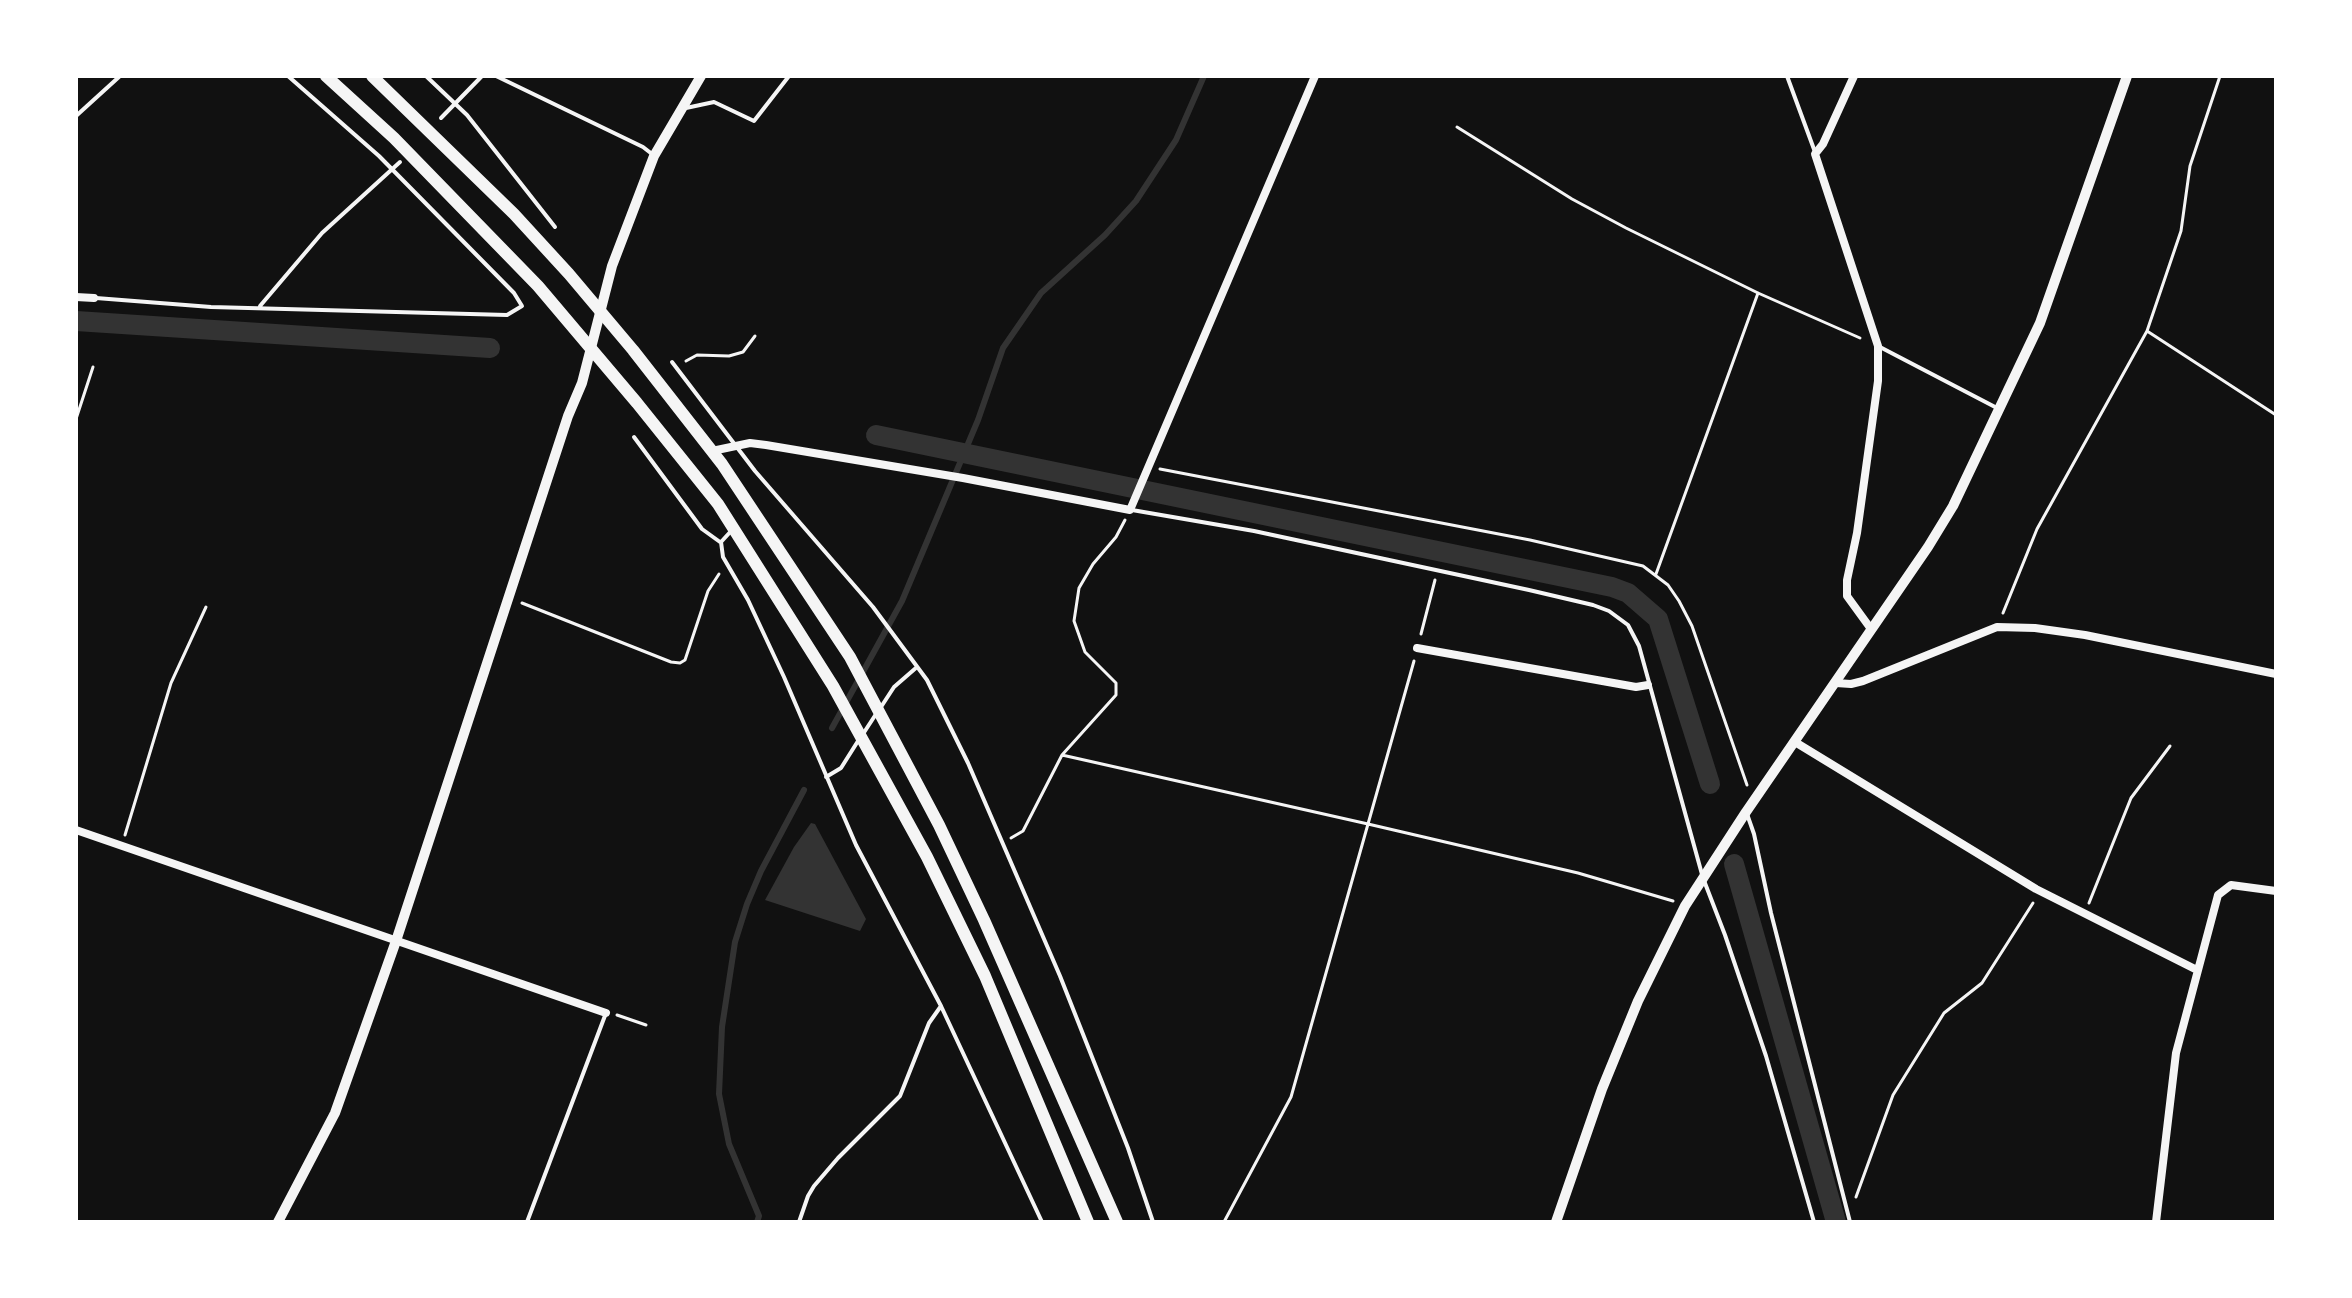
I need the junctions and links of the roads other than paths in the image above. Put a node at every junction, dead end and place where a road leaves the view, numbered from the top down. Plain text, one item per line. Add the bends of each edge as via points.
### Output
1 (120, 76) edge
2 (288, 76) edge
3 (326, 76) edge
4 (372, 76) edge
5 (426, 76) edge
6 (482, 76) edge
7 (496, 76) edge
8 (701, 76) edge
9 (789, 76) edge
10 (1315, 76) edge
11 (1787, 76) edge
12 (1854, 76) edge
13 (2127, 76) edge
14 (456, 103) junction
15 (681, 109) junction
16 (76, 116) edge
17 (441, 118) dead end
18 (1815, 154) junction
19 (654, 156) junction
20 (400, 162) dead end
21 (392, 169) junction
22 (555, 227) dead end
23 (76, 297) edge
24 (94, 298) joint
25 (260, 306) junction
26 (600, 311) junction
27 (1878, 346) junction
28 (592, 349) junction
29 (672, 362) dead end
30 (1999, 409) junction
31 (634, 437) dead end
32 (736, 445) junction
33 (712, 451) junction
34 (1132, 506) junction
35 (734, 529) junction
36 (721, 542) junction
37 (1871, 629) junction
38 (1417, 648) road end
39 (918, 667) junction
40 (2276, 674) edge
41 (1836, 683) junction
42 (1648, 685) junction
43 (1795, 742) junction
44 (826, 777) junction
45 (1746, 812) junction
46 (76, 830) edge
47 (1703, 878) junction
48 (2276, 891) edge
49 (396, 941) junction
50 (2197, 970) junction
51 (941, 1006) junction
52 (606, 1013) joint
53 (278, 1222) edge
54 (527, 1222) edge
55 (799, 1222) edge
56 (1042, 1222) edge
57 (1088, 1222) edge
58 (1117, 1222) edge
59 (1153, 1222) edge
60 (1556, 1222) edge
61 (1814, 1222) edge
62 (1850, 1222) edge
63 (2156, 1222) edge

1 - 16 lane
2 - 21 lane
3 - 28 highway via 457,201
4 - 26 highway via 514,214
5 - 14 lane
6 - 14 lane
7 - 19 lane
8 - 15 street
9 - 15 lane via 754,121 714,102
10 - 34 street
11 - 18 lane
12 - 18 street
13 - 30 street via 2040,323
14 - 17 lane
14 - 22 lane
15 - 19 street
18 - 27 street
19 - 26 street
20 - 21 lane
21 - 25 lane via 322,233
21 - 25 lane via 522,306 507,315
23 - 24 street
24 - 25 lane
26 - 28 street
26 - 33 highway
27 - 30 lane
27 - 37 street via 1876,396 1847,580 1847,596
28 - 35 highway
28 - 49 street
29 - 32 lane
30 - 37 street via 1942,527
31 - 36 lane via 702,529
32 - 33 street
32 - 34 street via 766,445
32 - 39 lane
33 - 58 highway via 850,657 886,723 984,920
34 - 42 lane via 1609,611 1633,633
35 - 36 lane
35 - 57 highway via 833,686 927,857 985,976
36 - 44 lane via 723,557 778,664
37 - 41 street
38 - 42 street
39 - 44 lane via 894,687 841,768
39 - 59 lane via 1003,841 1103,1082
40 - 41 street via 2085,635 1997,627 1863,681
41 - 43 street
42 - 47 lane
43 - 45 street
43 - 50 street via 2041,891
44 - 51 lane
45 - 47 street
45 - 62 lane
46 - 49 street
47 - 60 street via 1638,1001
47 - 61 lane via 1766,1056
48 - 50 street via 2231,885 2218,895
49 - 52 street
49 - 53 street via 335,1113
50 - 63 street via 2176,1053
51 - 55 lane via 900,1096 814,1186
51 - 56 lane
52 - 54 lane

